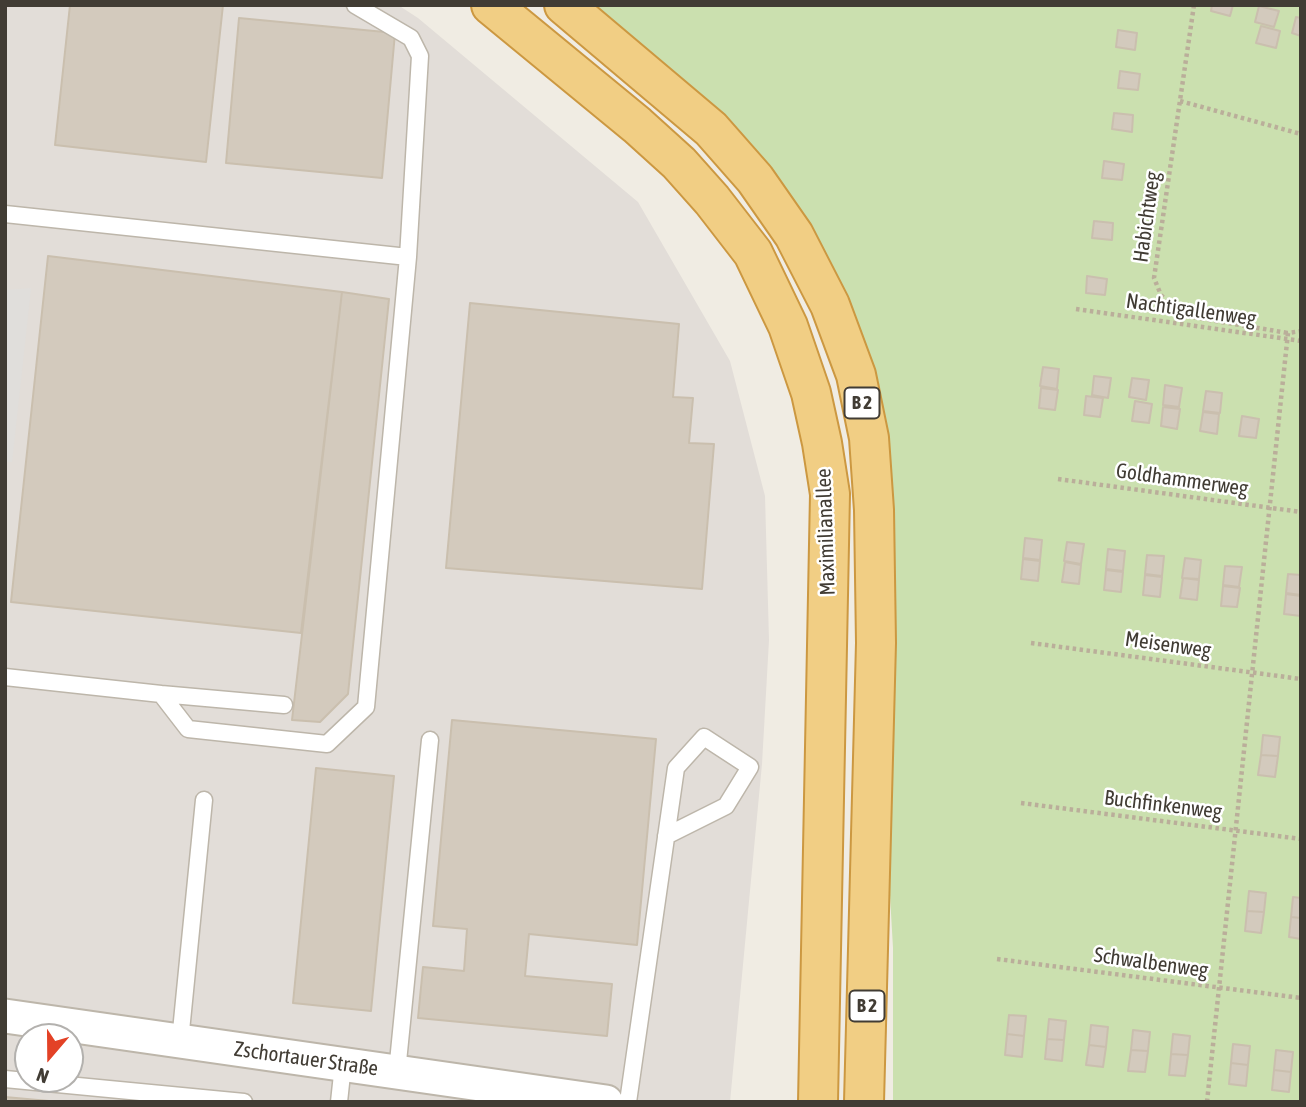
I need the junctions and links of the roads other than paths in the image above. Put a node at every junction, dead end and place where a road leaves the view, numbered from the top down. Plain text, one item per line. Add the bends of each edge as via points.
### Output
1 (355, 5) edge
2 (491, 5) edge
3 (564, 5) edge
4 (5, 214) edge
5 (408, 257) junction
6 (5, 677) edge
7 (161, 694) junction
8 (284, 705) dead end
9 (429, 740) dead end
10 (204, 800) dead end
11 (666, 835) junction
12 (5, 1016) edge
13 (180, 1041) junction
14 (343, 1065) junction
15 (397, 1072) junction
16 (5, 1079) edge
17 (244, 1102) edge
18 (339, 1102) edge
19 (606, 1102) edge
20 (628, 1102) edge
21 (818, 1102) edge
22 (864, 1102) edge

1 - 5 lane via 411,38 420,56
2 - 21 highway, Maximilianallee / B 2 via 637,125 712,200 753,253 789,326 811,393 830,494
3 - 22 highway, B 2 via 711,130 755,179 794,235 830,305 856,375 869,438 876,643
4 - 5 lane
5 - 7 lane via 366,707 327,744 188,729
6 - 7 lane
7 - 8 lane
9 - 15 lane
10 - 13 lane
11 - 11 lane via 676,768 704,737 750,768 726,806
11 - 20 lane
12 - 13 street, Zschortauer Straße
13 - 14 street, Zschortauer Straße
14 - 15 street, Zschortauer Straße
14 - 18 lane
15 - 19 street, Zschortauer Straße
16 - 17 lane

